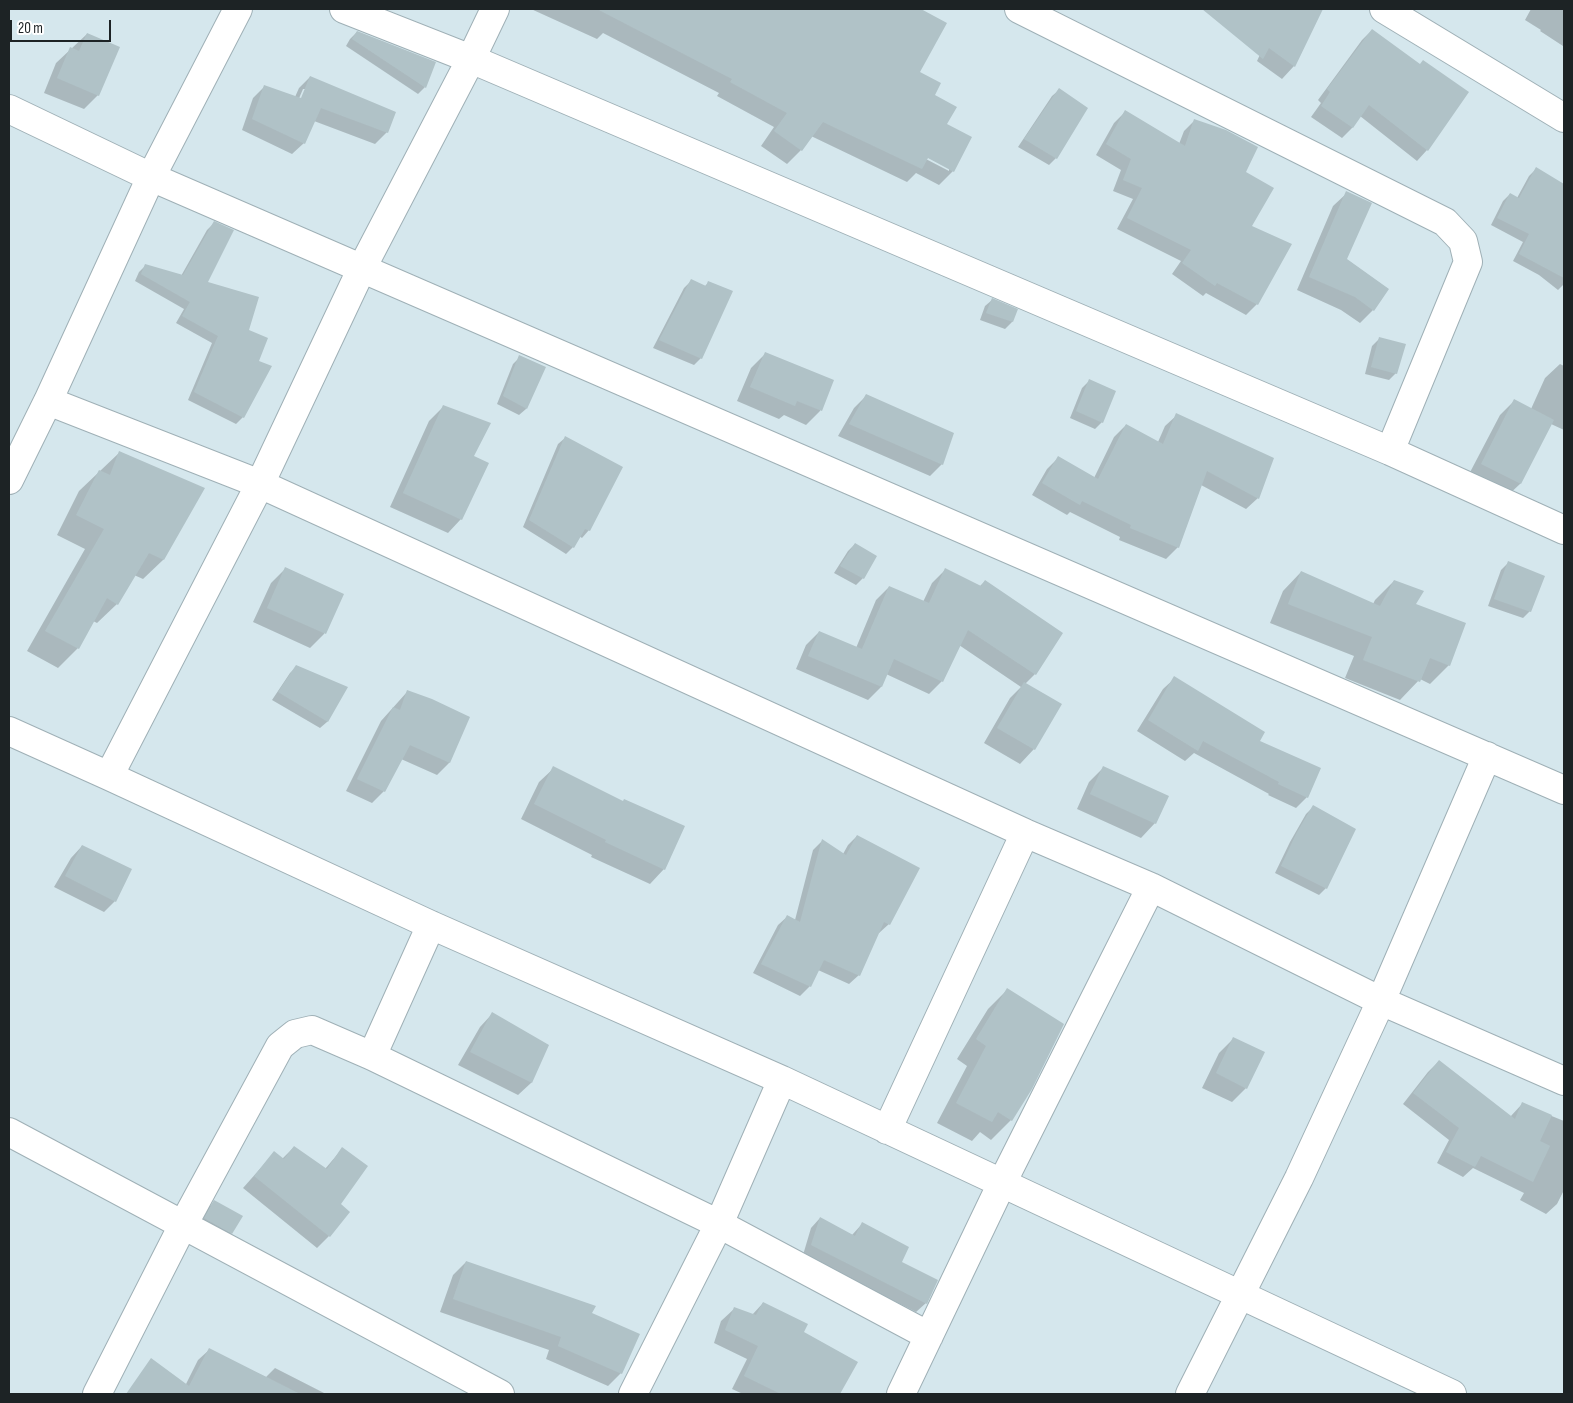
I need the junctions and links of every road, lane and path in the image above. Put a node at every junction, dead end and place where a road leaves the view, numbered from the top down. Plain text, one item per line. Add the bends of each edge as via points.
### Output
1 (238, 9) edge
2 (344, 9) edge
3 (495, 9) edge
4 (1019, 9) edge
5 (1384, 9) edge
6 (472, 59) junction
7 (9, 109) edge
8 (1564, 118) edge
9 (151, 177) junction
10 (362, 268) junction
11 (48, 401) junction
12 (1390, 451) junction
13 (9, 480) edge
14 (260, 484) junction
15 (1564, 530) edge
16 (9, 731) edge
17 (1487, 756) junction
18 (109, 776) junction
19 (1564, 790) edge
20 (1025, 833) junction
21 (1151, 887) junction
22 (431, 925) junction
23 (1381, 1000) junction
24 (372, 1056) junction
25 (782, 1080) junction
26 (1564, 1081) edge
27 (888, 1130) junction
28 (9, 1132) edge
29 (1002, 1183) junction
30 (719, 1224) junction
31 (183, 1226) junction
32 (1241, 1294) junction
33 (929, 1336) junction
34 (97, 1394) edge
35 (500, 1394) edge
36 (633, 1394) edge
37 (901, 1394) edge
38 (1190, 1394) edge
39 (1452, 1394) edge

1 - 9 street
2 - 6 street
3 - 6 street
4 - 12 street via 1445,222 1463,241 1468,262
5 - 8 street
6 - 10 street
6 - 12 street
7 - 9 street
9 - 10 street
9 - 11 street
10 - 14 street
10 - 17 street
11 - 13 street
11 - 14 street
12 - 15 street
14 - 18 street
14 - 20 street
16 - 18 street
17 - 19 street
17 - 23 street
18 - 22 street
20 - 21 street
20 - 27 street
21 - 23 street
21 - 29 street
22 - 24 street
22 - 25 street
23 - 26 street
23 - 32 street
24 - 30 street
24 - 31 street via 312,1030 295,1034 280,1046
25 - 27 street
25 - 30 street
27 - 29 street
28 - 31 street
29 - 32 street
29 - 33 street
30 - 33 street
30 - 36 street
31 - 34 street
31 - 35 street
32 - 38 street
32 - 39 street
33 - 37 street

